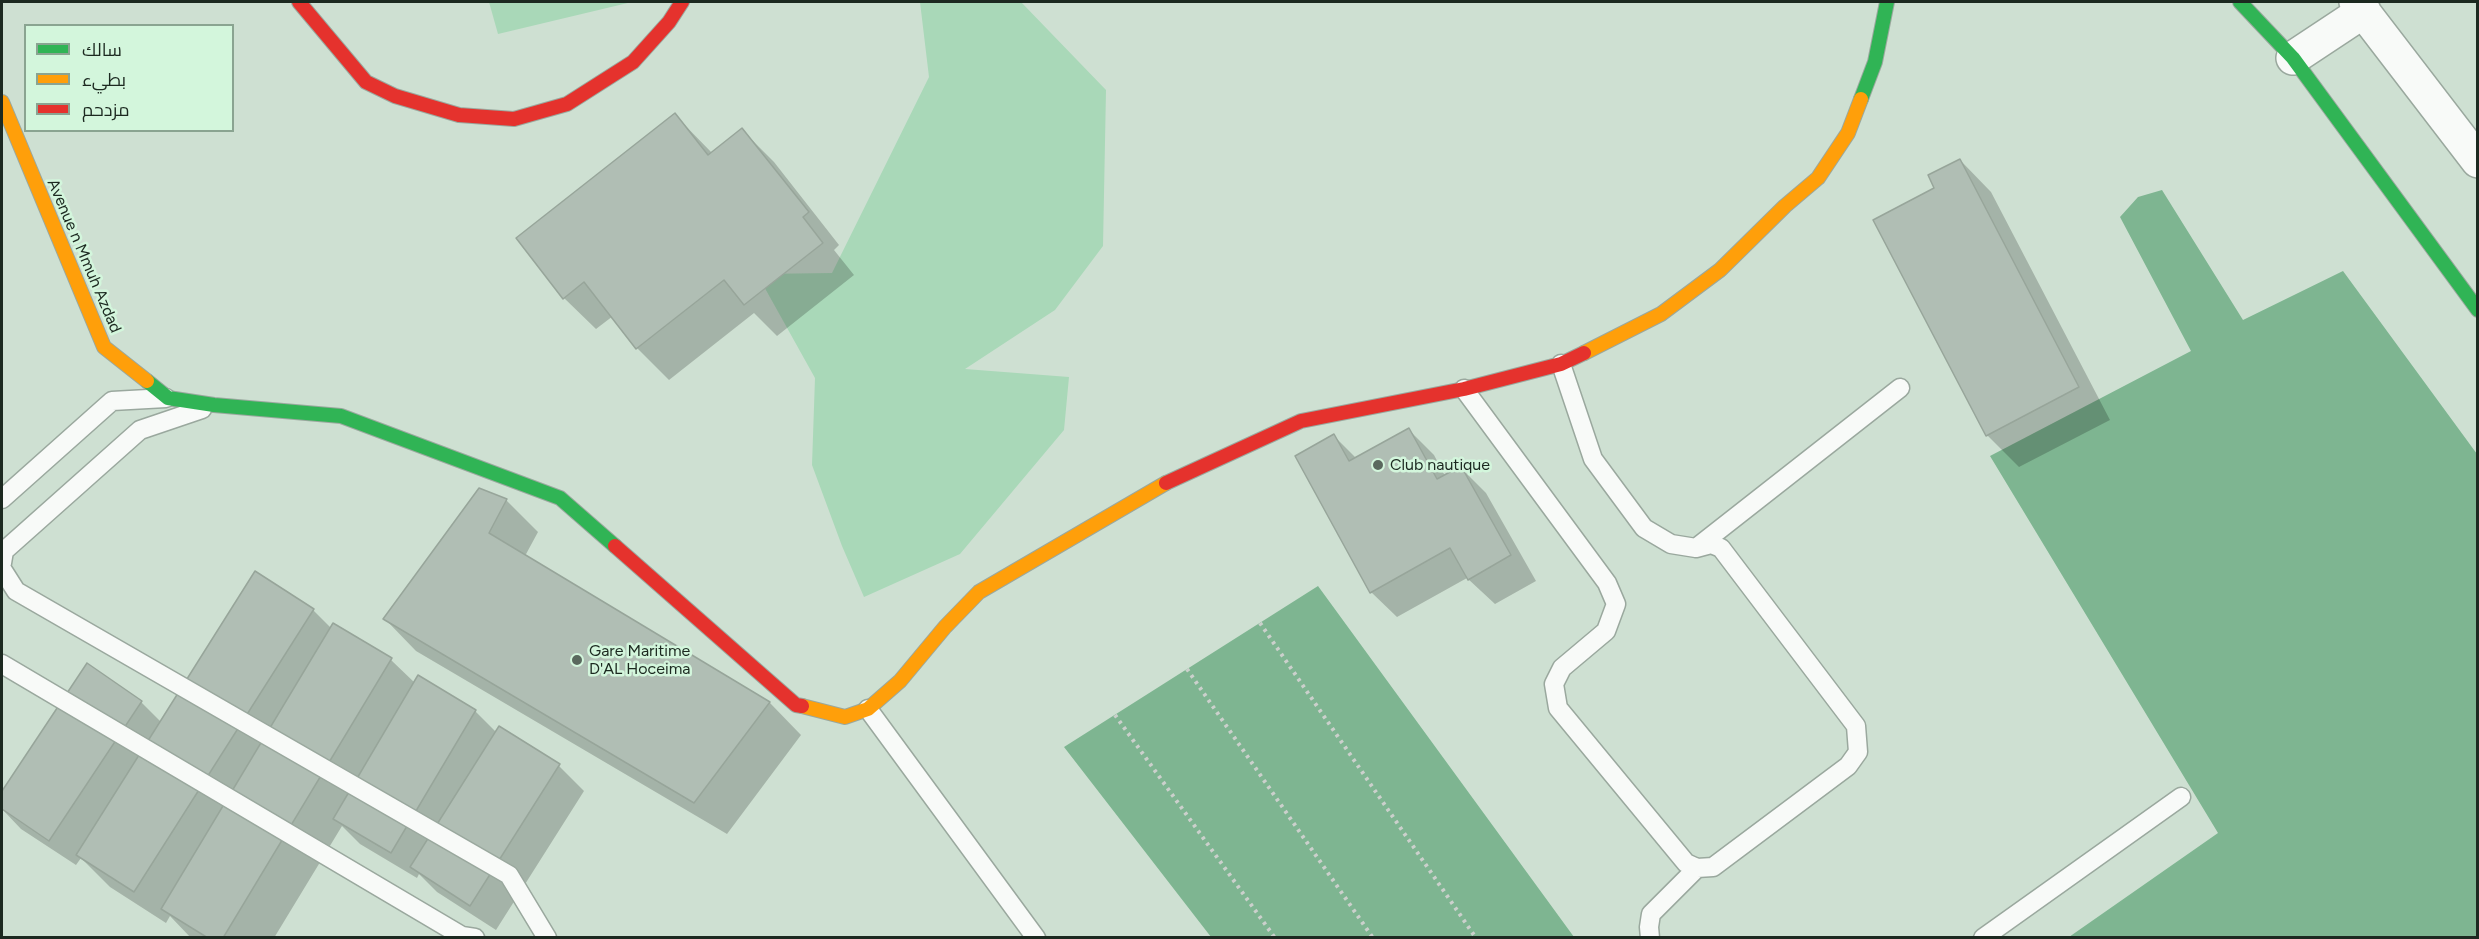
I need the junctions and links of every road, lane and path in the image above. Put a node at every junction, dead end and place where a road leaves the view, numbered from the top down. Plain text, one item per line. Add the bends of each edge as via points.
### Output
1 (298, 2) edge
2 (682, 2) edge
3 (1887, 2) edge
4 (2241, 2) edge
5 (2360, 6) edge
6 (2293, 58) junction
7 (2, 102) edge
8 (2478, 161) edge
9 (2474, 297) edge
10 (1562, 364) junction
11 (1900, 388) dead end
12 (1464, 389) junction
13 (168, 398) junction
14 (214, 405) junction
15 (2, 499) edge
16 (1696, 548) junction
17 (2, 563) edge
18 (2, 569) edge
19 (1260, 623) dead end
20 (2, 664) edge
21 (1187, 669) dead end
22 (868, 709) junction
23 (1115, 715) dead end
24 (2181, 797) dead end
25 (1697, 868) junction
26 (475, 938) edge
27 (547, 938) edge
28 (1036, 938) edge
29 (1275, 938) edge
30 (1374, 938) edge
31 (1476, 938) edge
32 (1650, 938) edge
33 (1983, 938) edge

1 - 2 street via 366,82 395,96 459,115 514,119 567,104 633,62
3 - 10 street via 1875,62 1848,133 1818,178 1720,270 1661,314
4 - 6 street
5 - 6 street
5 - 8 street
6 - 9 street
7 - 13 street, Avenue n Mmuh Azdad via 104,347
10 - 12 street
10 - 16 lane via 1593,459 1644,528 1671,544
11 - 16 lane
12 - 22 street via 1301,421 1179,475 979,592 900,681
12 - 25 lane via 1607,583 1616,604 1606,631 1562,668 1554,684 1558,708 1686,863
13 - 14 street
13 - 15 lane via 112,401
14 - 17 lane via 140,430 4,551
14 - 22 street via 341,416 560,498 796,705 845,717
16 - 25 lane via 1711,544 1721,548 1856,726 1858,752 1848,765 1713,867
18 - 27 lane via 16,591 509,875
19 - 31 path
20 - 26 lane via 462,936
21 - 30 path
22 - 28 lane
23 - 29 path
24 - 33 lane
25 - 32 lane via 1651,914

